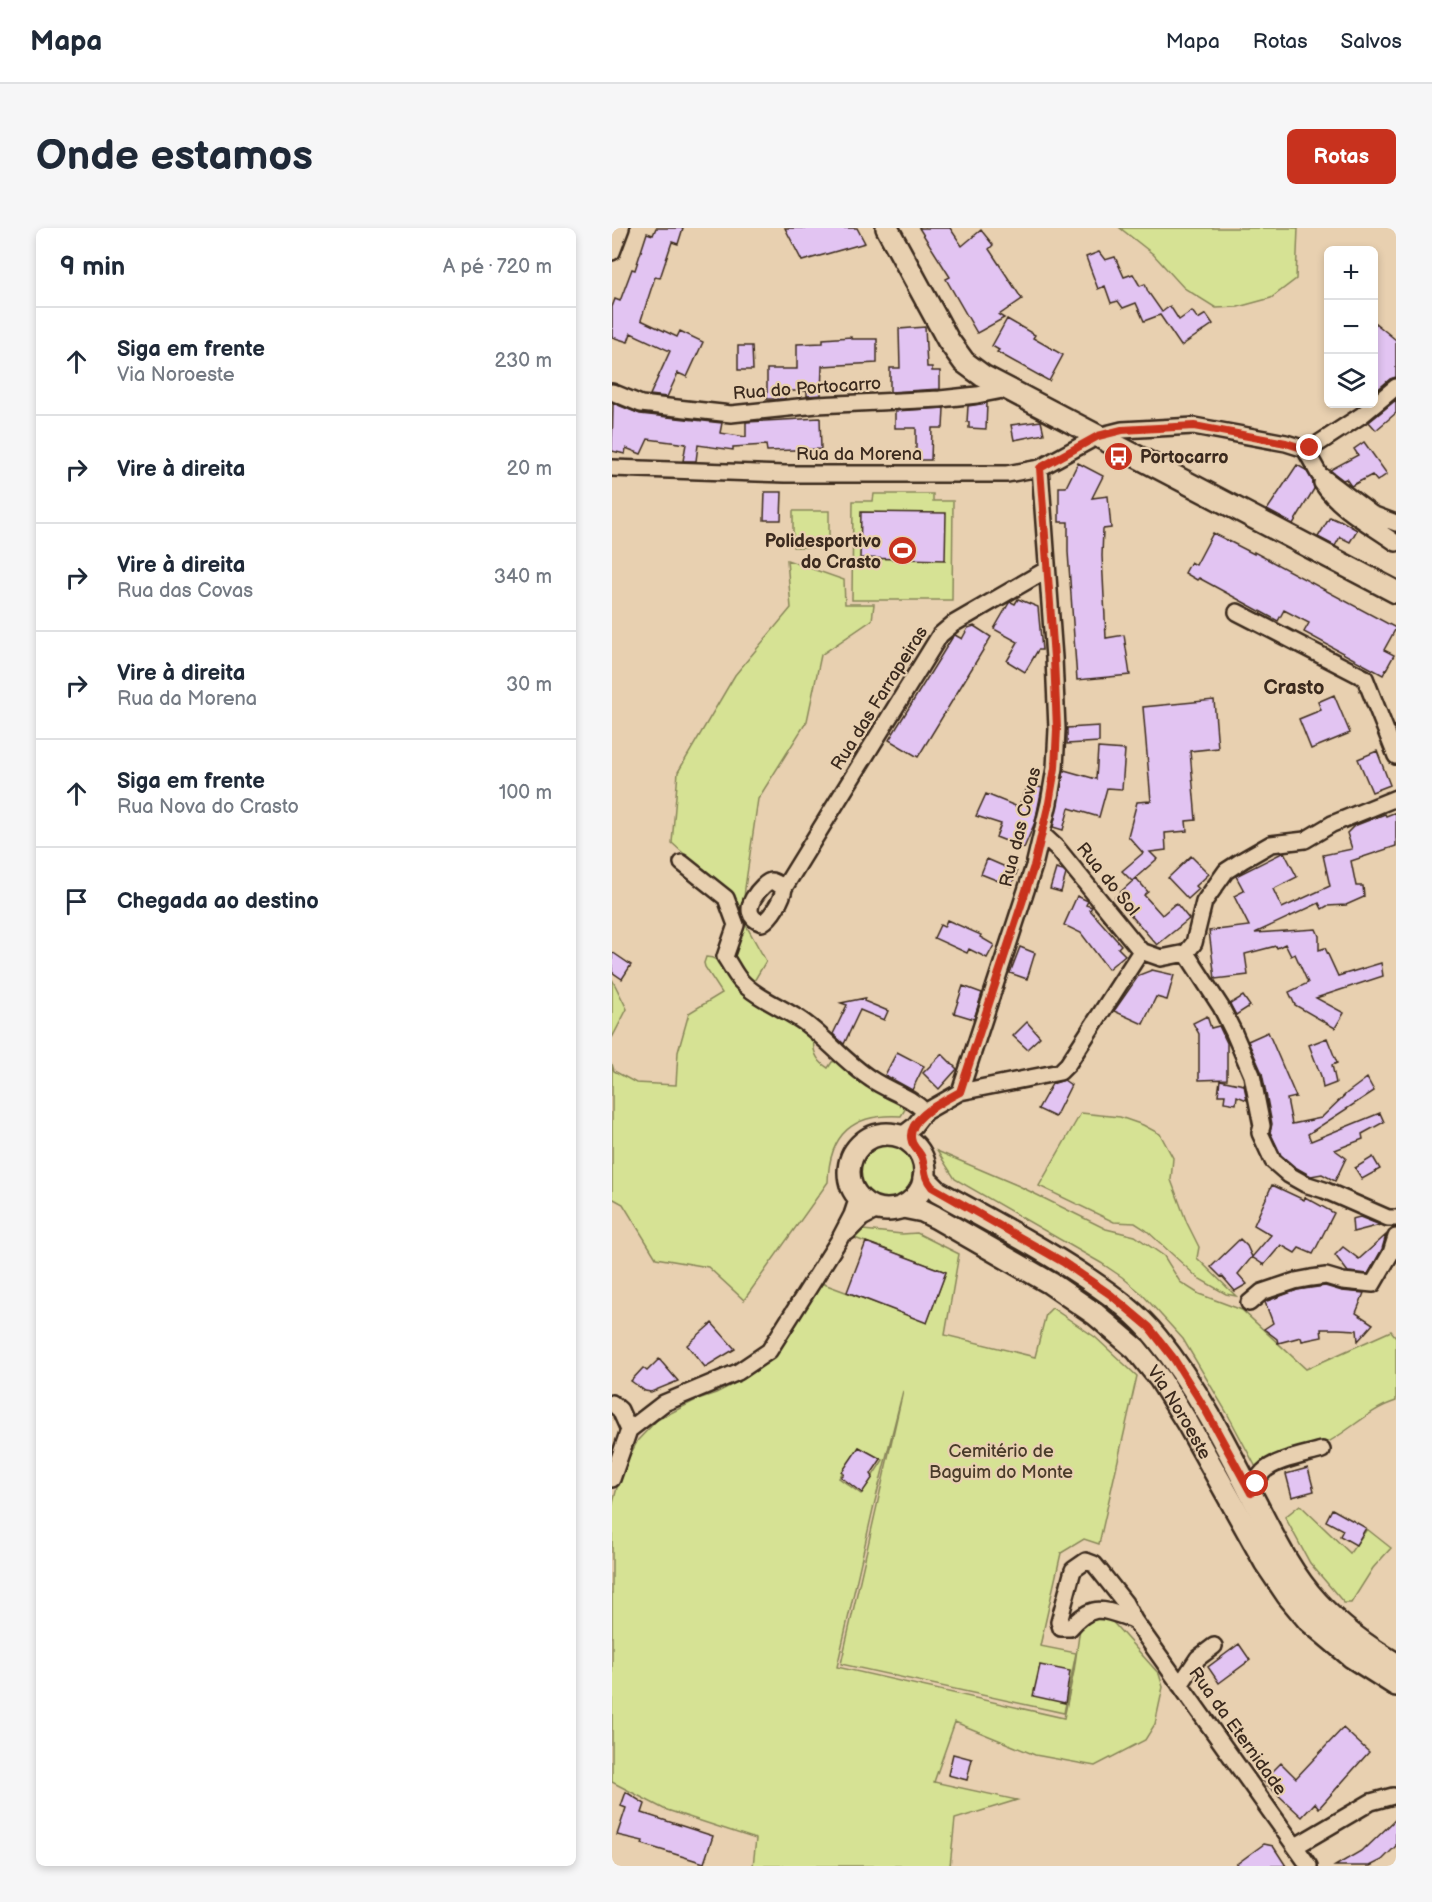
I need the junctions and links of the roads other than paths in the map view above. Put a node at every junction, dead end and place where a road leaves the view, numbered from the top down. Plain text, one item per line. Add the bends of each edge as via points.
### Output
1 (621, 228) edge
2 (887, 228) edge
3 (612, 252) edge
4 (1396, 387) edge
5 (1008, 388) junction
6 (612, 392) edge
7 (1098, 436) junction
8 (1305, 449) junction
9 (612, 468) edge
10 (1040, 468) junction
11 (1319, 474) junction
12 (1396, 523) edge
13 (1396, 543) edge
14 (1046, 570) junction
15 (1396, 592) edge
16 (1237, 612) dead end
17 (1396, 756) edge
18 (1396, 798) edge
19 (1042, 834) junction
20 (682, 863) dead end
21 (784, 888) dead end
22 (1142, 951) junction
23 (1186, 953) junction
24 (960, 1092) junction
25 (925, 1112) junction
26 (909, 1135) junction
27 (924, 1178) junction
28 (858, 1197) junction
29 (903, 1207) junction
30 (879, 1209) junction
31 (1396, 1218) edge
32 (1396, 1237) edge
33 (839, 1240) junction
34 (1249, 1302) dead end
35 (612, 1403) edge
36 (629, 1430) junction
37 (1322, 1450) dead end
38 (612, 1479) edge
39 (1251, 1493) junction
40 (1134, 1620) junction
41 (1214, 1646) dead end
42 (1396, 1664) edge
43 (1180, 1685) junction
44 (1396, 1685) edge
45 (1393, 1796) dead end
46 (1296, 1846) junction
47 (1309, 1866) edge

1 - 3 street
2 - 5 main road via 964,362
4 - 8 street via 1362,415
5 - 6 street, Rua do Portocarro via 940,399 731,414 641,404
5 - 7 main road
7 - 8 street, Rua da Morena via 1122,430 1194,426
7 - 10 street, Rua da Morena
7 - 15 main road
8 - 11 street
9 - 10 street, Rua da Morena via 785,474 1007,474
10 - 14 street, Rua das Covas
11 - 12 street via 1372,514
11 - 13 street via 1342,506
14 - 19 street, Rua das Covas via 1057,751
14 - 21 street, Rua das Farrapeiras via 940,635
16 - 17 street via 1365,678
18 - 23 street via 1332,824 1305,840 1271,844 1226,871 1204,902 1194,943
19 - 22 street, Rua do Sol
19 - 24 street, Rua das Covas
20 - 25 street via 726,898 736,925 725,957 740,980 807,1024 872,1080 915,1101
22 - 23 street via 1161,958
22 - 24 street via 1060,1072
23 - 31 street via 1226,1016 1252,1075 1260,1133 1274,1161 1305,1184
24 - 25 street
25 - 26 street
26 - 27 main road via 920,1153
26 - 28 main road via 876,1135 855,1150 849,1174
27 - 29 main road via 921,1190
27 - 39 main road, Via Noroeste via 938,1192 1063,1262 1149,1327 1204,1407
28 - 30 main road
28 - 33 street
29 - 30 main road
29 - 44 main road, Via Noroeste via 935,1216 1050,1283 1129,1343 1160,1379 1288,1596 1308,1620 1352,1657
30 - 33 street via 862,1218
32 - 34 street via 1374,1284 1326,1276 1311,1278 1262,1292
33 - 36 street via 769,1351 738,1372 664,1403
35 - 36 street via 620,1410
36 - 38 street
37 - 39 street via 1268,1467
39 - 42 main road, Via Noroeste via 1281,1551 1317,1602 1350,1633
40 - 40 street, Rua da Eternidade via 1094,1564 1086,1561 1073,1570 1059,1622 1061,1628 1070,1628 1081,1614 1093,1609
40 - 43 street, Rua da Eternidade
41 - 43 street via 1198,1658
43 - 46 street, Rua da Eternidade
45 - 46 street via 1371,1802
46 - 47 street, Rua da Eternidade

